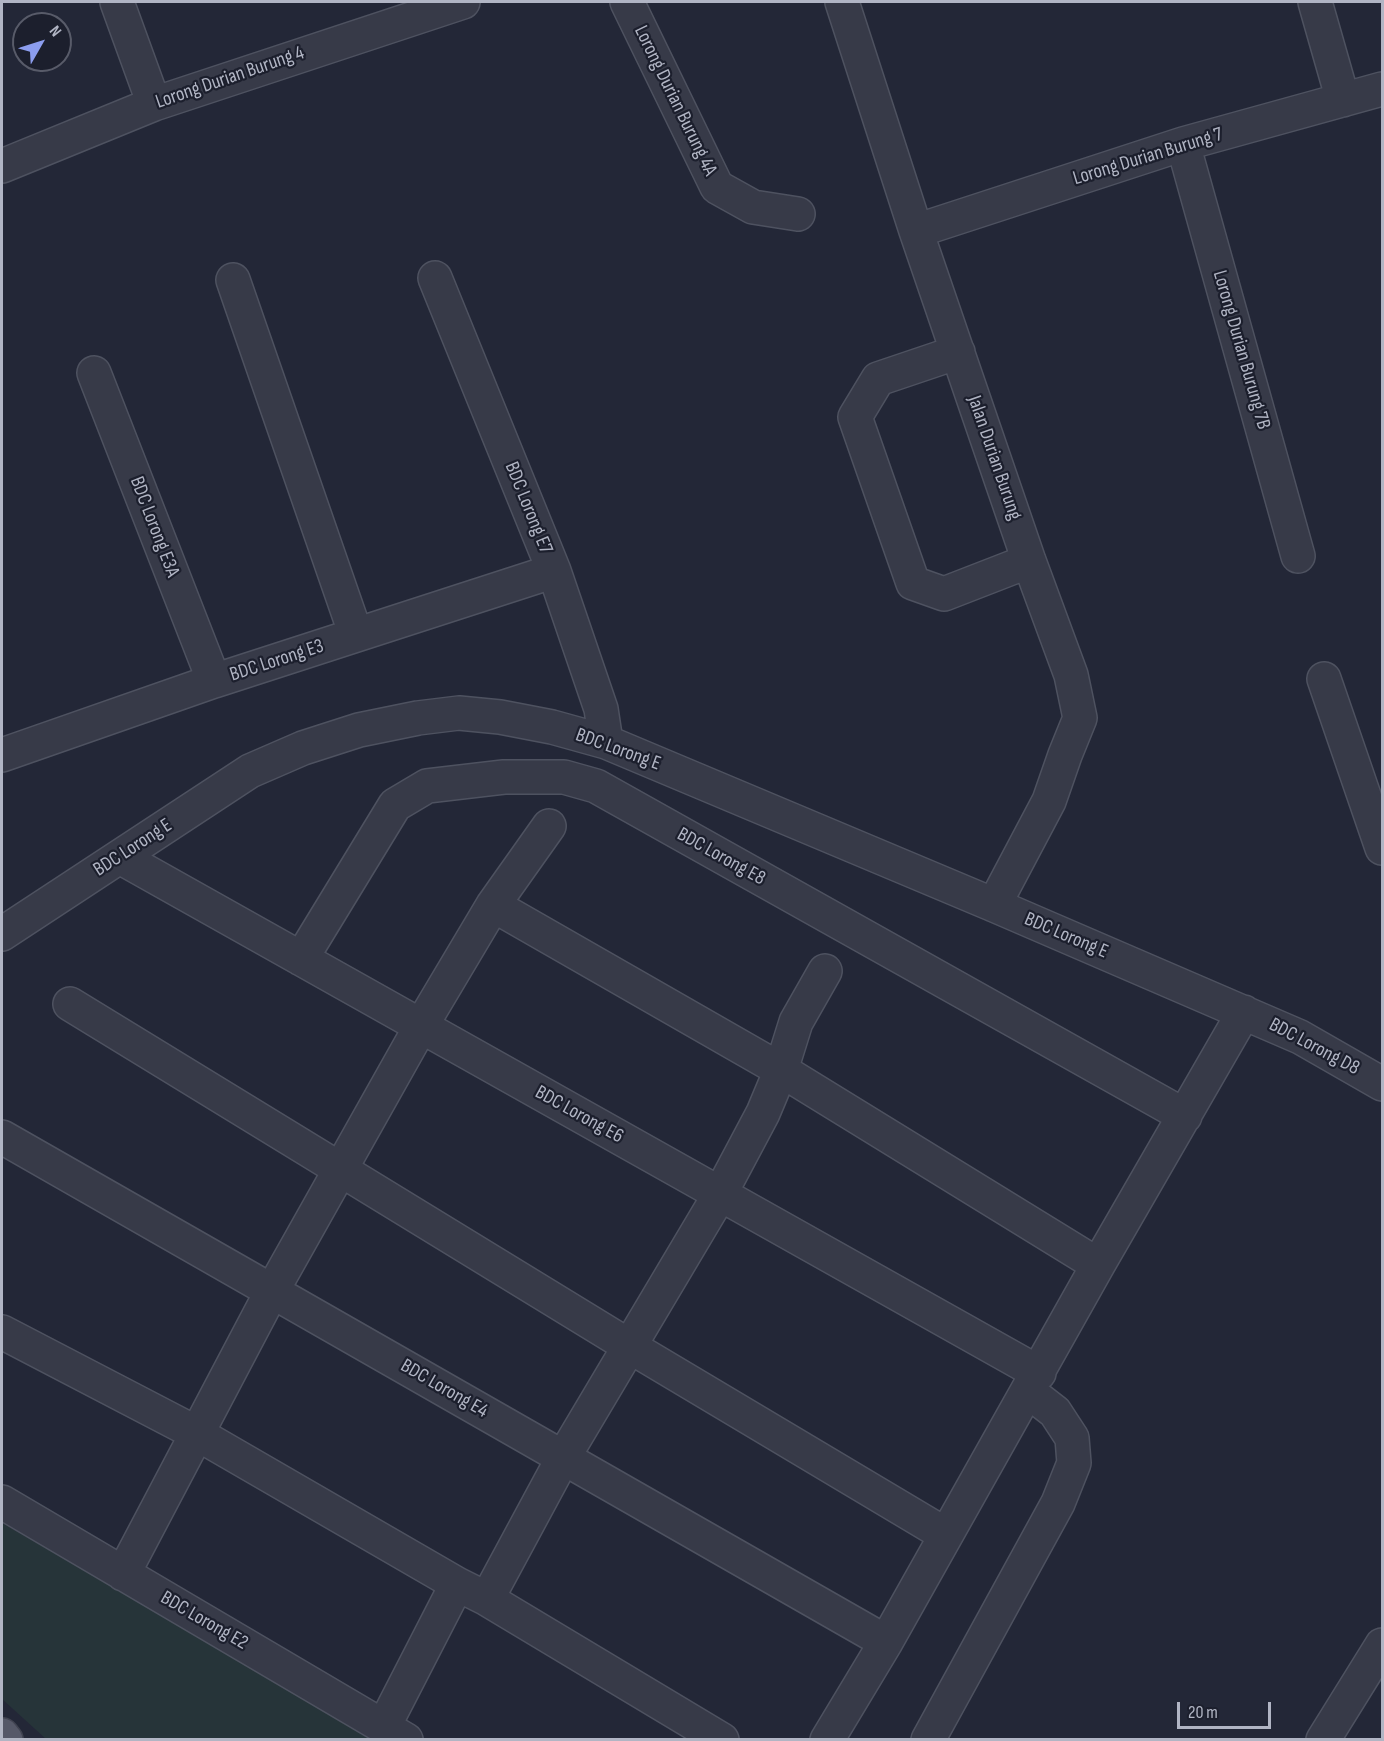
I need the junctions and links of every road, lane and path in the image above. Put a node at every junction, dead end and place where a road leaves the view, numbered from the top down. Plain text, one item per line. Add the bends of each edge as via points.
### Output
1 (117, 2) edge
2 (456, 2) edge
3 (627, 2) edge
4 (842, 2) edge
5 (1315, 2) edge
6 (1383, 89) edge
7 (1342, 100) junction
8 (154, 104) junction
9 (1183, 144) junction
10 (2, 166) edge
11 (798, 214) dead end
12 (916, 231) junction
13 (435, 278) dead end
14 (233, 280) dead end
15 (958, 352) junction
16 (94, 373) dead end
17 (1298, 556) dead end
18 (1029, 561) junction
19 (554, 571) junction
20 (356, 635) junction
21 (1324, 679) dead end
22 (214, 681) junction
23 (606, 742) junction
24 (2, 755) edge
25 (549, 826) dead end
26 (1383, 848) edge
27 (120, 857) junction
28 (493, 905) junction
29 (994, 905) junction
30 (2, 934) edge
31 (301, 959) junction
32 (825, 971) dead end
33 (70, 1004) dead end
34 (1244, 1012) junction
35 (421, 1026) junction
36 (781, 1070) junction
37 (1383, 1084) edge
38 (1185, 1116) junction
39 (2, 1137) edge
40 (340, 1169) junction
41 (720, 1194) junction
42 (1098, 1265) junction
43 (272, 1291) junction
44 (2, 1332) edge
45 (630, 1346) junction
46 (1033, 1382) junction
47 (196, 1433) junction
48 (563, 1458) junction
49 (2, 1502) edge
50 (946, 1535) junction
51 (123, 1574) junction
52 (457, 1584) junction
53 (487, 1599) junction
54 (886, 1642) junction
55 (1383, 1645) edge
56 (395, 1733) edge
57 (2, 1735) edge
58 (6, 1740) edge
59 (722, 1740) edge
60 (827, 1740) edge
61 (928, 1740) edge
62 (1323, 1740) edge

1 - 8 street
2 - 8 street, Lorong Durian Burung 4
3 - 11 street, Lorong Durian Burung 4A via 717,187 753,207
4 - 12 street, Jalan Durian Burung
5 - 7 street
6 - 7 street, Lorong Durian Burung 7
7 - 9 street, Lorong Durian Burung 7
8 - 10 street, Lorong Durian Burung 4
9 - 12 street, Lorong Durian Burung 7
9 - 17 street, Lorong Durian Burung 7B
12 - 15 street, Jalan Durian Burung
13 - 19 street, BDC Lorong E7
14 - 20 street
15 - 18 street, Jalan Durian Burung
15 - 18 street via 878,379 855,417 913,584 944,594
16 - 22 street, BDC Lorong E3A
18 - 29 street, Jalan Durian Burung via 1071,675 1080,718 1049,801
19 - 20 street, BDC Lorong E3
19 - 23 street, BDC Lorong E7 via 601,709
20 - 22 street, BDC Lorong E3
21 - 26 street
22 - 24 street, BDC Lorong E3
23 - 27 street, BDC Lorong E via 552,727 459,713 359,730 250,771
23 - 29 street, BDC Lorong E
25 - 28 street
27 - 30 street, BDC Lorong E
27 - 31 street, BDC Lorong E6
28 - 35 street
28 - 36 street
29 - 34 street, BDC Lorong E
31 - 35 street, BDC Lorong E6
31 - 38 street, BDC Lorong E8 via 395,805 427,786 504,777 564,777 596,786
32 - 36 street via 796,1022
33 - 40 street
34 - 37 street, BDC Lorong D8 via 1300,1037
34 - 38 street
35 - 40 street
35 - 41 street, BDC Lorong E6
36 - 41 street via 764,1113
36 - 42 street
38 - 42 street
39 - 43 street, BDC Lorong E4
40 - 43 street
40 - 45 street
41 - 45 street
41 - 46 street, BDC Lorong E6
42 - 46 street
43 - 47 street
43 - 48 street, BDC Lorong E4
44 - 47 street
45 - 48 street
45 - 50 street
46 - 50 street
46 - 61 street, BDC Lorong E6 via 1072,1438 1074,1463 1058,1503
47 - 51 street
47 - 52 street
48 - 53 street
48 - 54 street, BDC Lorong E4
49 - 51 street, BDC Lorong E2
50 - 54 street
51 - 56 street, BDC Lorong E2
52 - 53 street
52 - 56 street
53 - 59 street
54 - 60 street
55 - 62 street
57 - 58 main road

